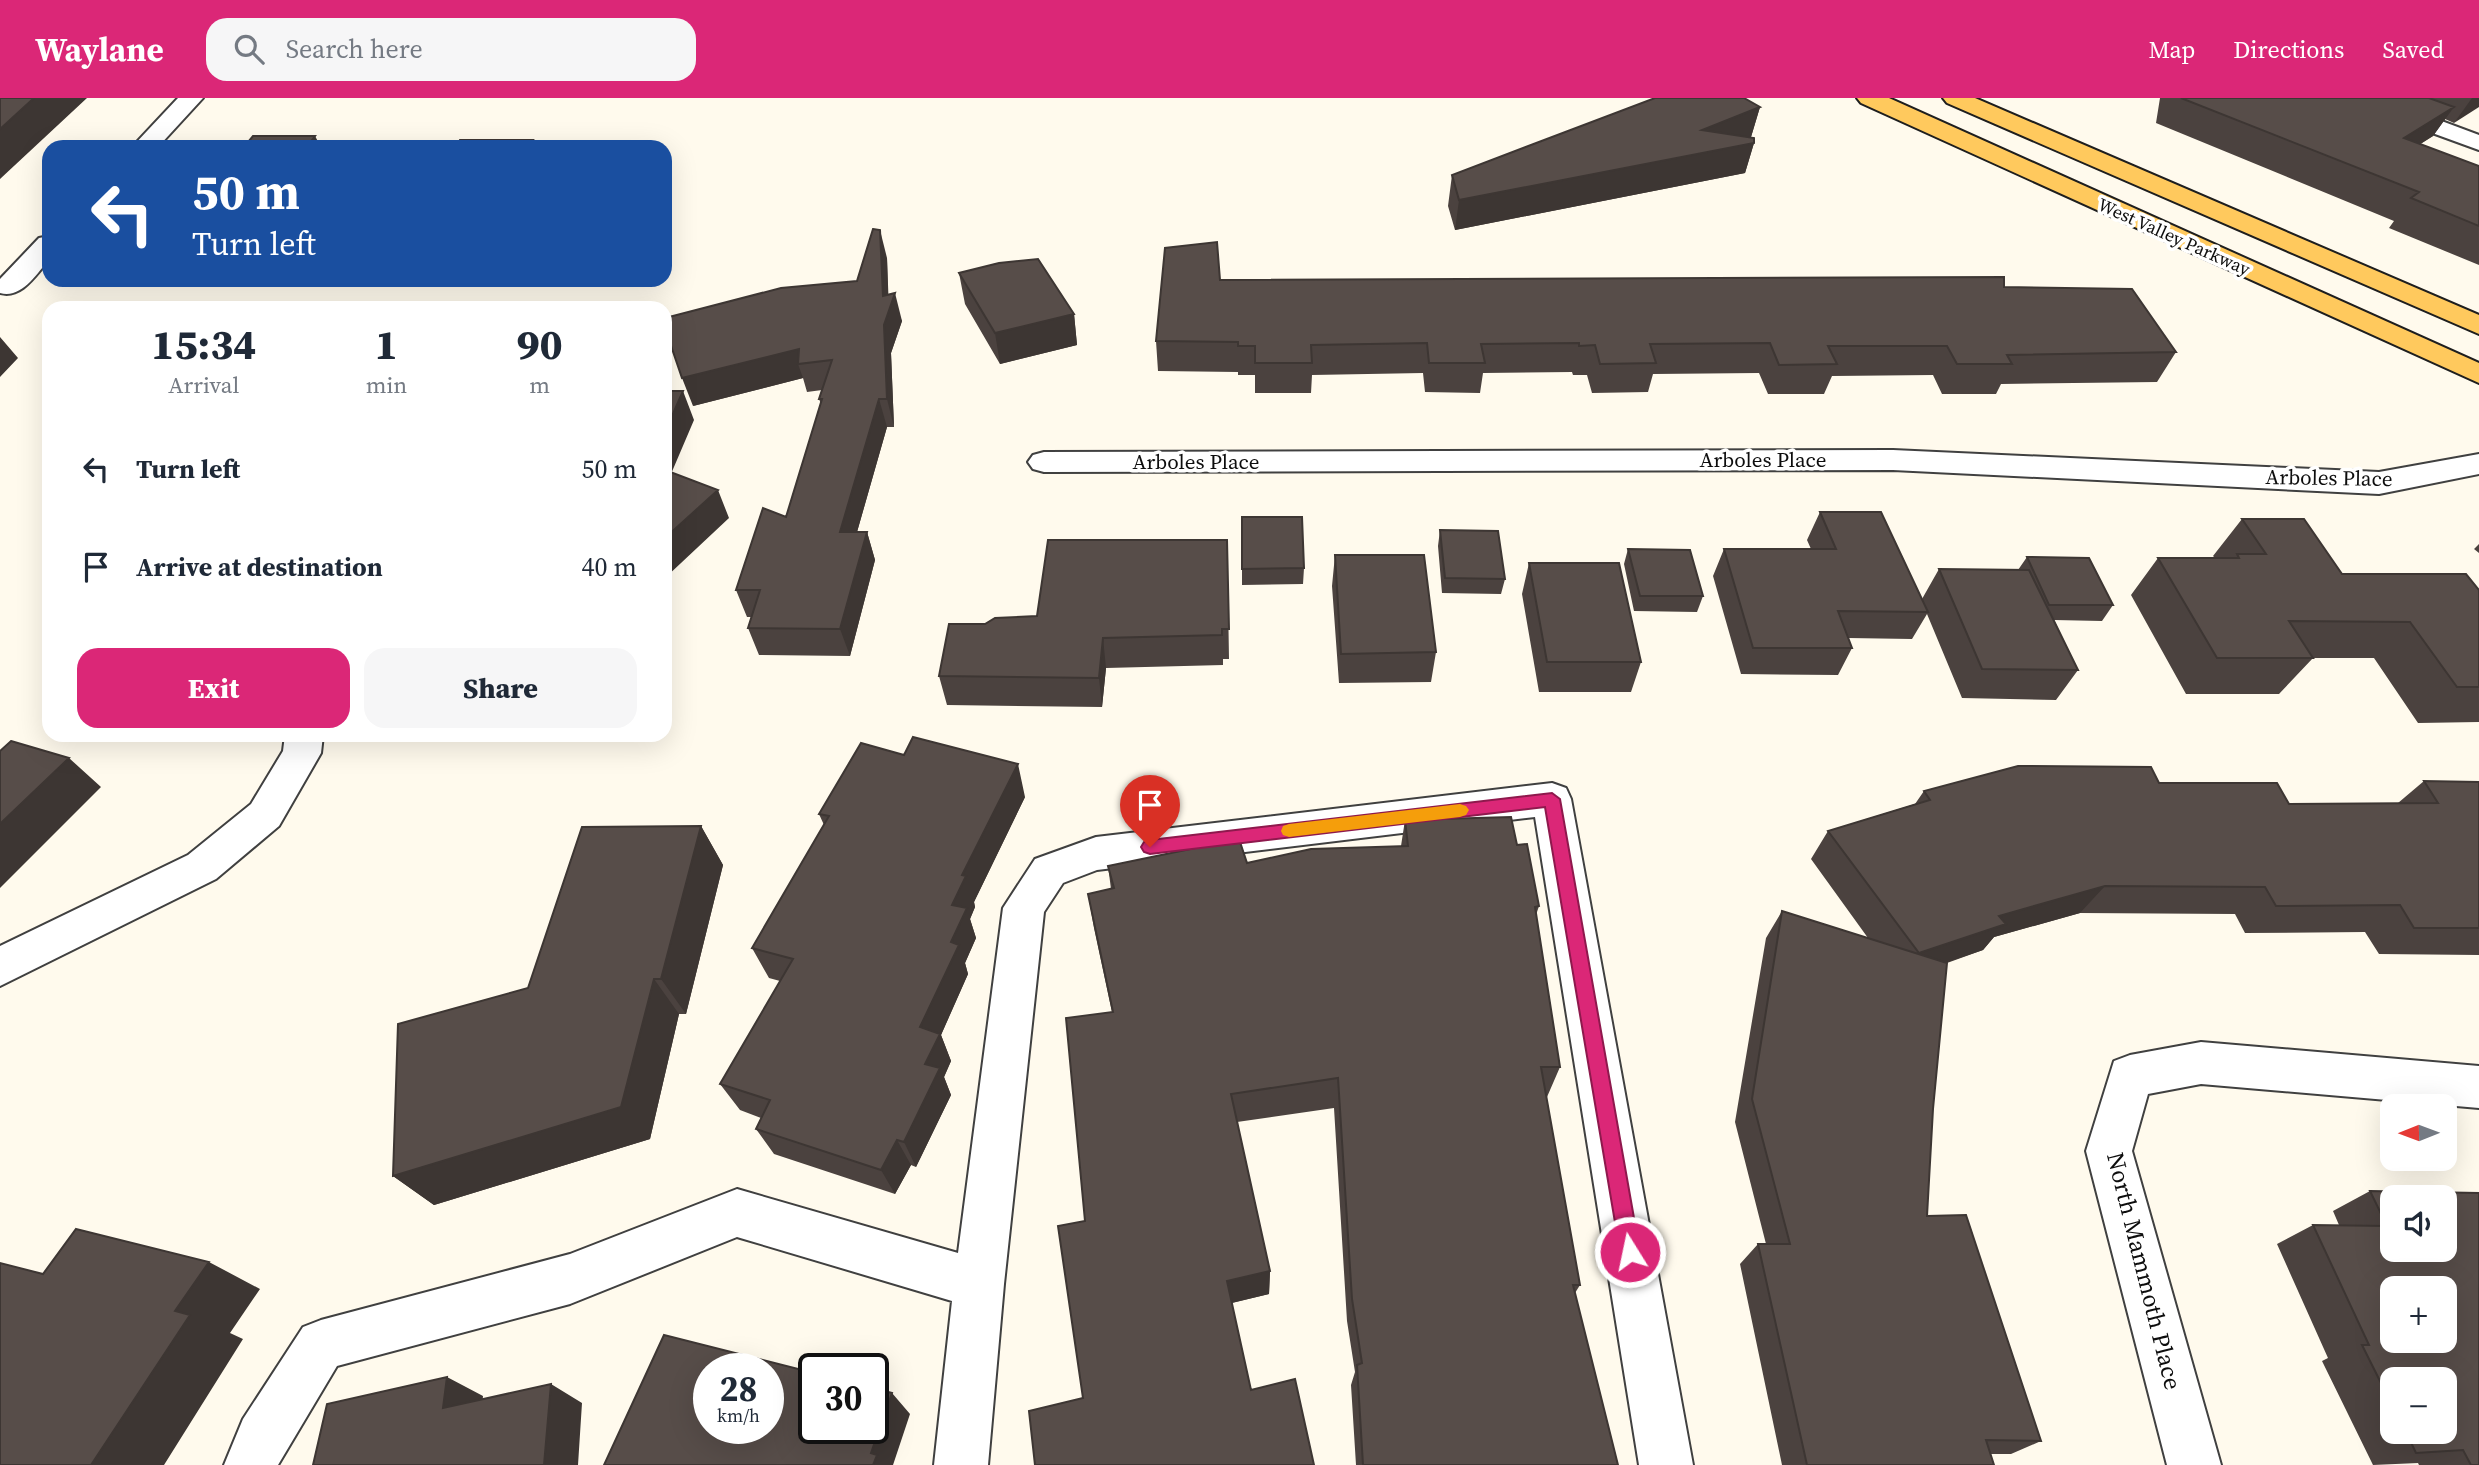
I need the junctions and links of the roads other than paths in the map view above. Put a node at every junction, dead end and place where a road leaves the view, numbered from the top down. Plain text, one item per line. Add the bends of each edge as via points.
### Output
1 (191, 98) edge
2 (1869, 98) edge
3 (1955, 98) edge
4 (2358, 98) edge
5 (151, 140) edge
6 (2479, 144) edge
7 (42, 251) edge
8 (8, 287) dead end
9 (2479, 326) edge
10 (2479, 374) edge
11 (1044, 463) dead end
12 (2479, 464) edge
13 (303, 742) edge
14 (0, 967) edge
15 (2479, 1087) edge
16 (979, 1284) junction
17 (251, 1465) edge
18 (961, 1465) edge
19 (1666, 1465) edge
20 (2194, 1465) edge

1 - 5 street
2 - 10 main road, West Valley Parkway
3 - 9 main road, West Valley Parkway
4 - 6 street
7 - 8 street
11 - 12 street, Arboles Place via 1893,460 2379,483
13 - 14 street via 302,753 265,815 202,867
15 - 20 street, North Mammoth Place via 2201,1063 2130,1076 2109,1150
16 - 17 street via 737,1213 570,1279 321,1345 262,1438
16 - 18 street
16 - 19 street via 1024,908 1049,871 1096,854 1552,799

